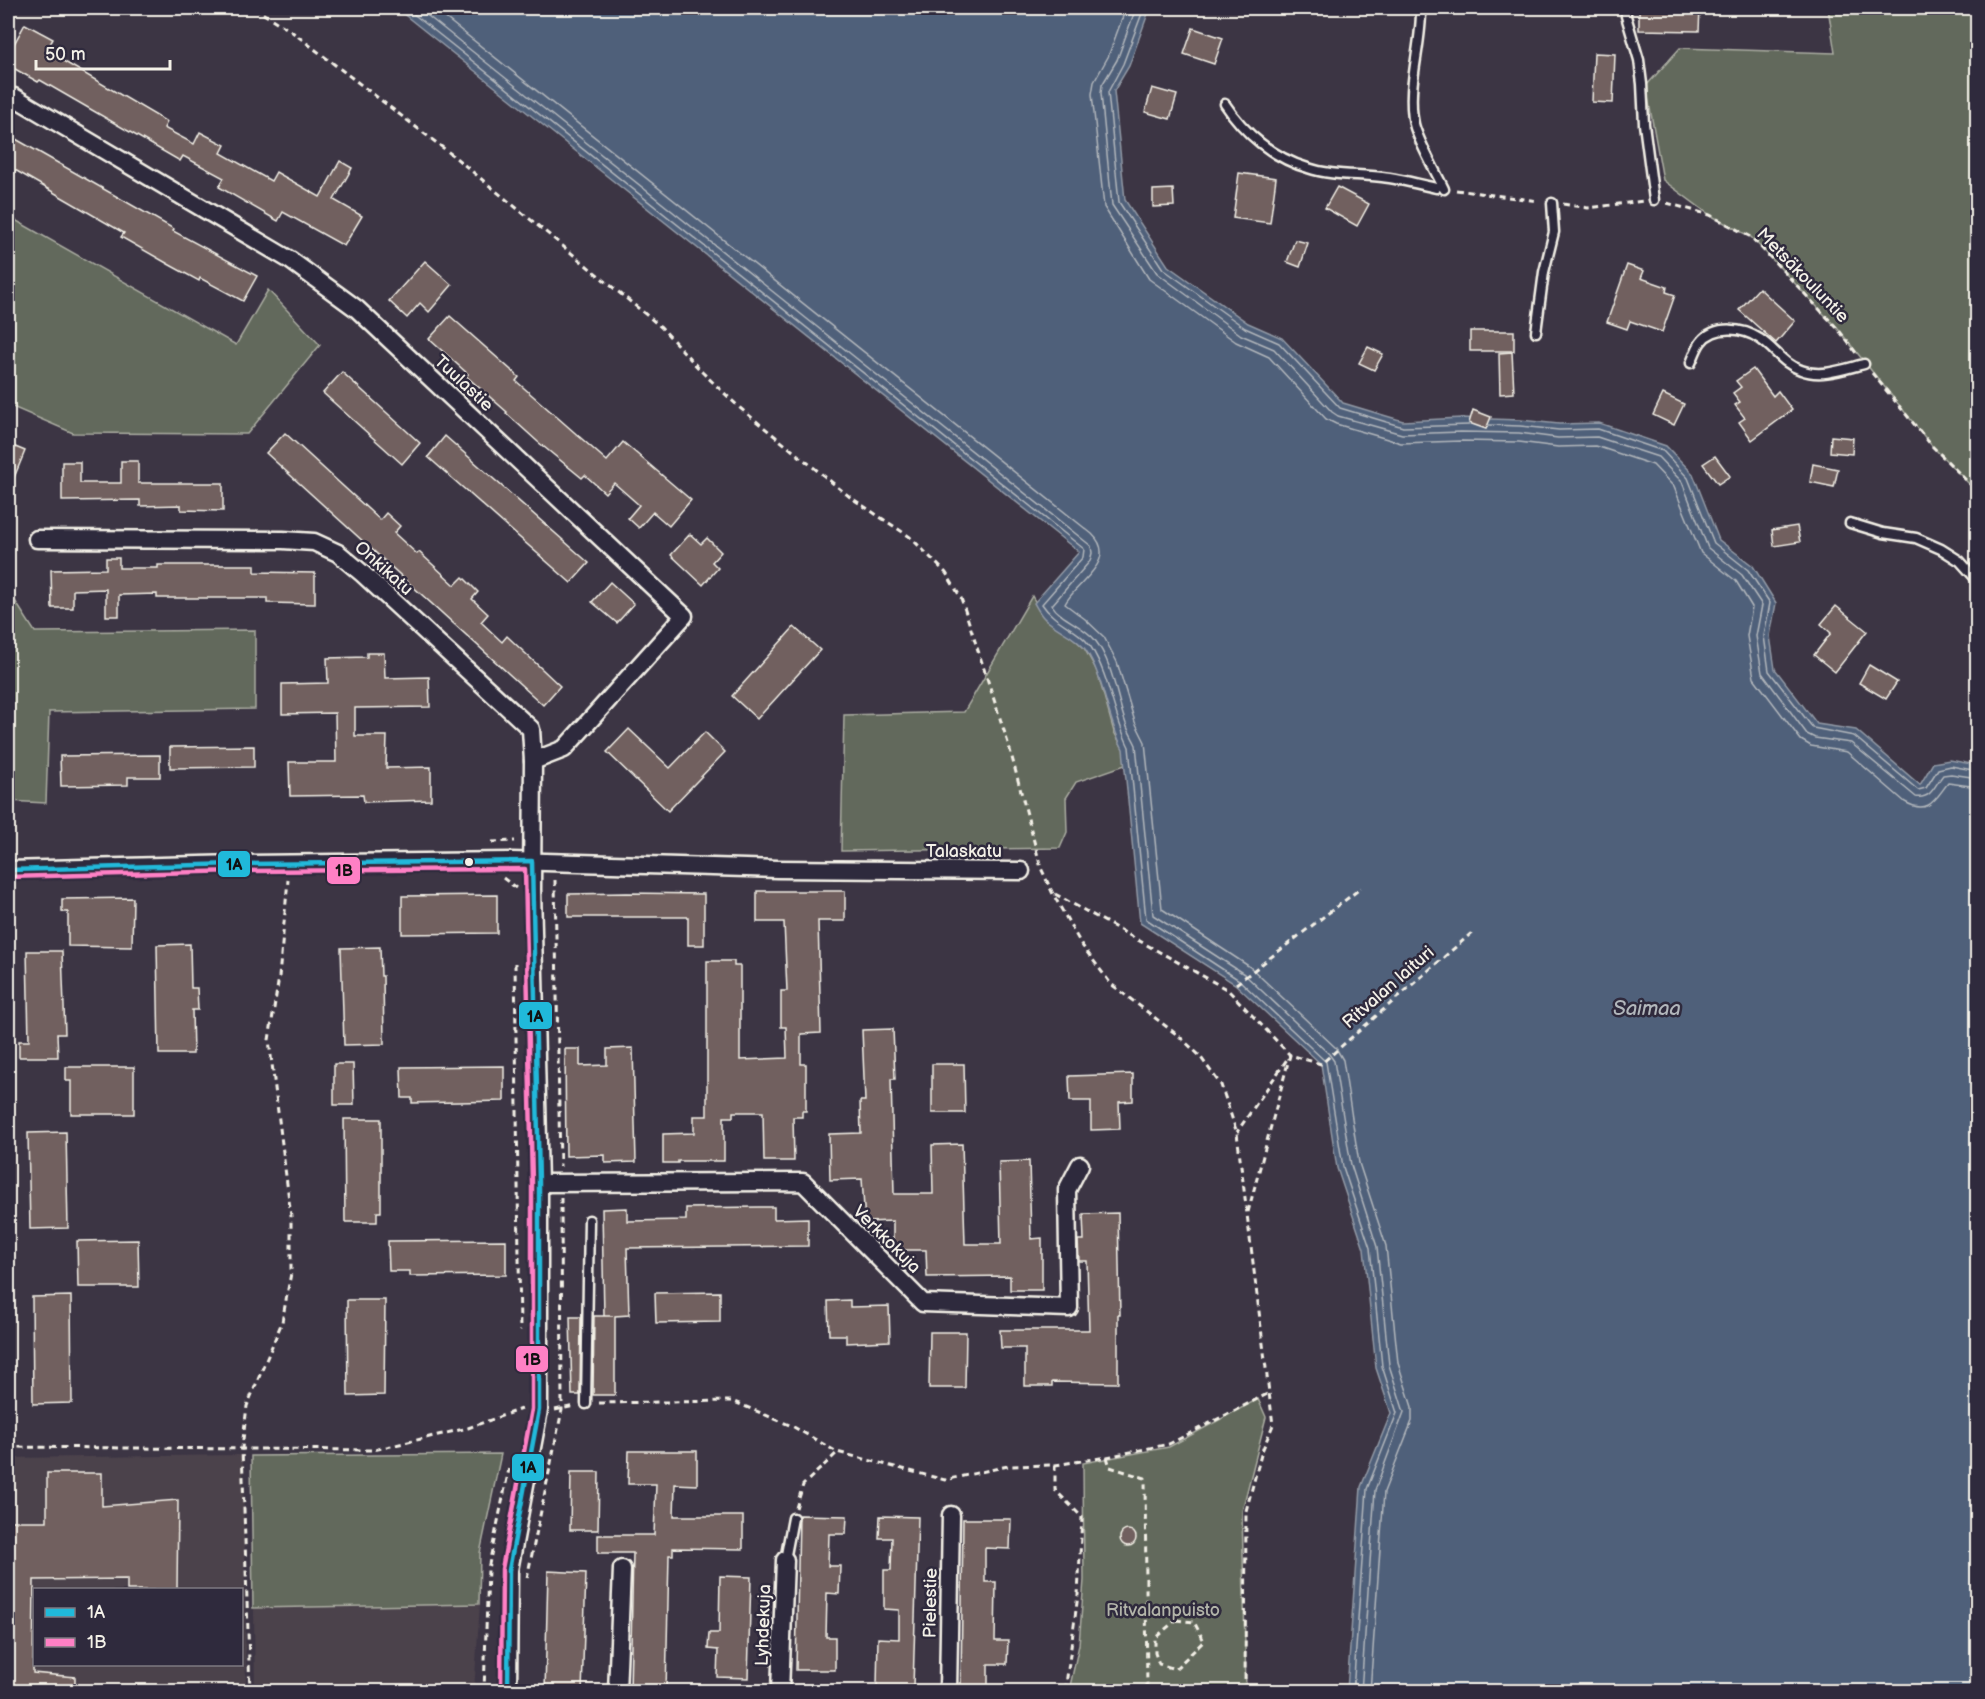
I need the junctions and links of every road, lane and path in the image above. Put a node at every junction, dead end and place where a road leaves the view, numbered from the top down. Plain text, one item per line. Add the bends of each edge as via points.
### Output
1 (254, 8) edge
2 (1421, 8) edge
3 (1626, 8) edge
4 (14, 98) dead end
5 (1225, 104) dead end
6 (1440, 188) junction
7 (1654, 200) junction
8 (1552, 202) junction
9 (1536, 332) dead end
10 (1691, 363) dead end
11 (1864, 364) junction
12 (1977, 492) edge
13 (1850, 523) dead end
14 (37, 539) dead end
15 (1977, 581) edge
16 (533, 760) junction
17 (512, 841) dead end
18 (512, 861) junction
19 (532, 861) junction
20 (8, 870) edge
21 (1021, 871) dead end
22 (288, 882) dead end
23 (1361, 888) dead end
24 (1053, 894) junction
25 (514, 897) dead end
26 (1474, 931) dead end
27 (515, 952) dead end
28 (1236, 984) dead end
29 (1290, 1055) junction
30 (1237, 1133) junction
31 (1080, 1165) dead end
32 (539, 1183) junction
33 (1247, 1214) junction
34 (589, 1220) dead end
35 (520, 1337) dead end
36 (1271, 1392) junction
37 (586, 1404) junction
38 (521, 1409) junction
39 (539, 1410) junction
40 (519, 1420) dead end
41 (8, 1447) edge
42 (242, 1448) junction
43 (837, 1452) junction
44 (1107, 1457) junction
45 (1055, 1465) junction
46 (509, 1466) dead end
47 (951, 1515) dead end
48 (793, 1518) joint
49 (785, 1560) joint
50 (622, 1569) dead end
51 (1155, 1653) junction
52 (1147, 1654) junction
53 (250, 1692) edge
54 (484, 1692) edge
55 (508, 1692) edge
56 (617, 1692) edge
57 (780, 1692) edge
58 (948, 1692) edge
59 (1065, 1692) edge
60 (1147, 1692) edge
61 (1245, 1692) edge

1 - 24 path via 291,31 451,154 661,327 740,408 850,497 910,537 946,573 961,598 1009,746 1041,868
2 - 6 lane via 1412,88 1414,125
3 - 7 lane via 1639,60
4 - 16 street, Tuulastie via 290,260 357,309 684,616 564,748
5 - 6 lane via 1238,124 1256,140 1284,159 1309,169
6 - 8 path, Metsäkouluntie
7 - 8 path, Metsäkouluntie via 1588,208
7 - 11 path, Metsäkouluntie via 1710,214 1751,237 1838,329
8 - 9 lane via 1554,232
10 - 11 lane via 1701,341 1717,330 1737,330 1760,339 1785,362 1802,371 1823,374
11 - 12 path, Metsäkouluntie via 1932,446
13 - 15 lane via 1933,545 1960,561
14 - 16 street, Onkikatu via 314,542 338,554 363,574 531,729
16 - 19 street, Onkikatu
17 - 18 path
18 - 19 street, Talaskatu
18 - 20 street, Talaskatu
18 - 25 path
19 - 21 street, Talaskatu via 765,869
19 - 32 street, Onkikatu
22 - 42 path via 279,977 268,1040 291,1216 291,1273 282,1322 247,1406
23 - 28 path
24 - 29 path via 1228,990
24 - 30 path via 1081,944 1111,984 1199,1055 1221,1085
26 - 29 path, Ritvalan laituri via 1320,1064
27 - 35 path
29 - 30 path
29 - 33 path
30 - 33 path
31 - 32 street, Verkkokuja via 1067,1190 1069,1308 923,1303 802,1182
32 - 39 street, Onkikatu
33 - 36 path
34 - 37 lane
36 - 44 path via 1169,1444
36 - 61 path via 1273,1425 1246,1511
37 - 39 path
37 - 43 path via 732,1401 792,1425
38 - 39 path
38 - 40 path
38 - 42 path via 468,1428 374,1450
39 - 55 street, Onkikatu via 509,1570
41 - 42 path
42 - 53 path
43 - 45 path via 945,1480 1008,1466
43 - 48 path via 803,1485
44 - 45 path
44 - 52 path via 1110,1467 1146,1478
45 - 59 path via 1055,1490 1082,1517 1078,1595
46 - 54 path via 488,1569
47 - 58 street, Pielestie
48 - 49 lane
49 - 57 street, Lyhdekuja
50 - 56 street
51 - 51 path via 1155,1638 1176,1620 1194,1622 1204,1641 1175,1669 1159,1664
51 - 52 path
52 - 60 path

